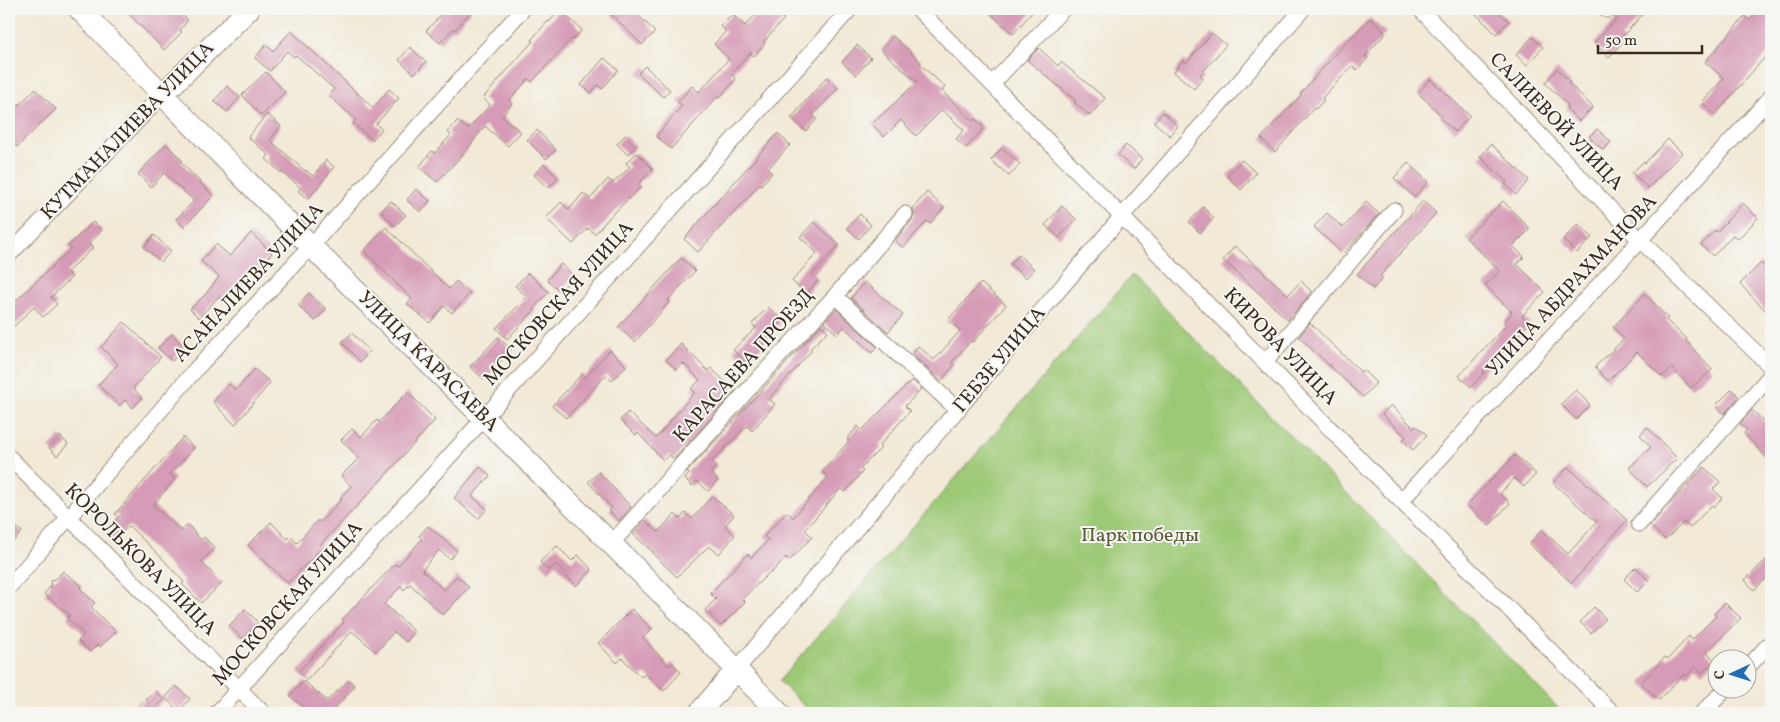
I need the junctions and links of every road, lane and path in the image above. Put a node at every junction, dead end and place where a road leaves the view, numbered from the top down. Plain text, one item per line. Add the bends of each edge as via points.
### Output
1 (79, 9) edge
2 (249, 9) edge
3 (523, 9) edge
4 (850, 9) edge
5 (918, 9) edge
6 (1063, 9) edge
7 (1303, 9) edge
8 (1420, 9) edge
9 (992, 84) junction
10 (163, 94) junction
11 (1771, 96) edge
12 (1394, 210) dead end
13 (905, 214) dead end
14 (1122, 216) junction
15 (1641, 240) junction
16 (311, 246) junction
17 (9, 255) edge
18 (835, 296) junction
19 (1266, 361) junction
20 (1770, 366) edge
21 (958, 410) junction
22 (485, 417) junction
23 (9, 457) edge
24 (1401, 501) junction
25 (68, 518) junction
26 (1638, 524) dead end
27 (611, 544) junction
28 (9, 587) edge
29 (1771, 642) edge
30 (1758, 656) edge
31 (737, 669) junction
32 (239, 688) junction
33 (1715, 700) edge
34 (217, 713) edge
35 (263, 713) edge
36 (699, 713) edge
37 (779, 713) edge
38 (1613, 713) edge
39 (1702, 713) edge

1 - 10 main road, УЛИЦА КАРАСАЕВА
2 - 10 main road, КУТМАНАЛИЕВА УЛИЦА
3 - 16 street, АСАНАЛИЕВА УЛИЦА
4 - 22 street, МОСКОВСКАЯ УЛИЦА
5 - 9 street, КИРОВА УЛИЦА
6 - 9 street
7 - 14 street, ГЕБЗЕ УЛИЦА
8 - 15 street, САЛИЕВОЙ УЛИЦА
9 - 14 street, КИРОВА УЛИЦА
10 - 16 main road, УЛИЦА КАРАСАЕВА
10 - 17 street, КУТМАНАЛИЕВА УЛИЦА
11 - 15 street, УЛИЦА АБДРАХМАНОВА
12 - 19 street
13 - 18 street, КАРАСАЕВА ПРОЕЗД
14 - 19 street, КИРОВА УЛИЦА
14 - 21 street, ГЕБЗЕ УЛИЦА
15 - 20 street, САЛИЕВОЙ УЛИЦА
15 - 24 street, УЛИЦА АБДРАХМАНОВА
16 - 22 main road, УЛИЦА КАРАСАЕВА
16 - 25 street, АСАНАЛИЕВА УЛИЦА via 196,369
18 - 21 street
18 - 27 street, КАРАСАЕВА ПРОЕЗД
19 - 24 street, КИРОВА УЛИЦА
20 - 26 street
21 - 31 street, ГЕБЗЕ УЛИЦА
22 - 27 main road, УЛИЦА КАРАСАЕВА
22 - 32 street, МОСКОВСКАЯ УЛИЦА
23 - 25 street, КОРОЛЬКОВА УЛИЦА
24 - 38 street, КИРОВА УЛИЦА
25 - 28 street, АСАНАЛИЕВА УЛИЦА
25 - 32 street, КОРОЛЬКОВА УЛИЦА
27 - 31 main road, УЛИЦА КАРАСАЕВА
29 - 30 street
31 - 36 main road, ГЕБЗЕ УЛИЦА
31 - 37 main road, УЛИЦА КАРАСАЕВА
32 - 34 street, МОСКОВСКАЯ УЛИЦА
32 - 35 street, КОРОЛЬКОВА УЛИЦА
33 - 39 street

